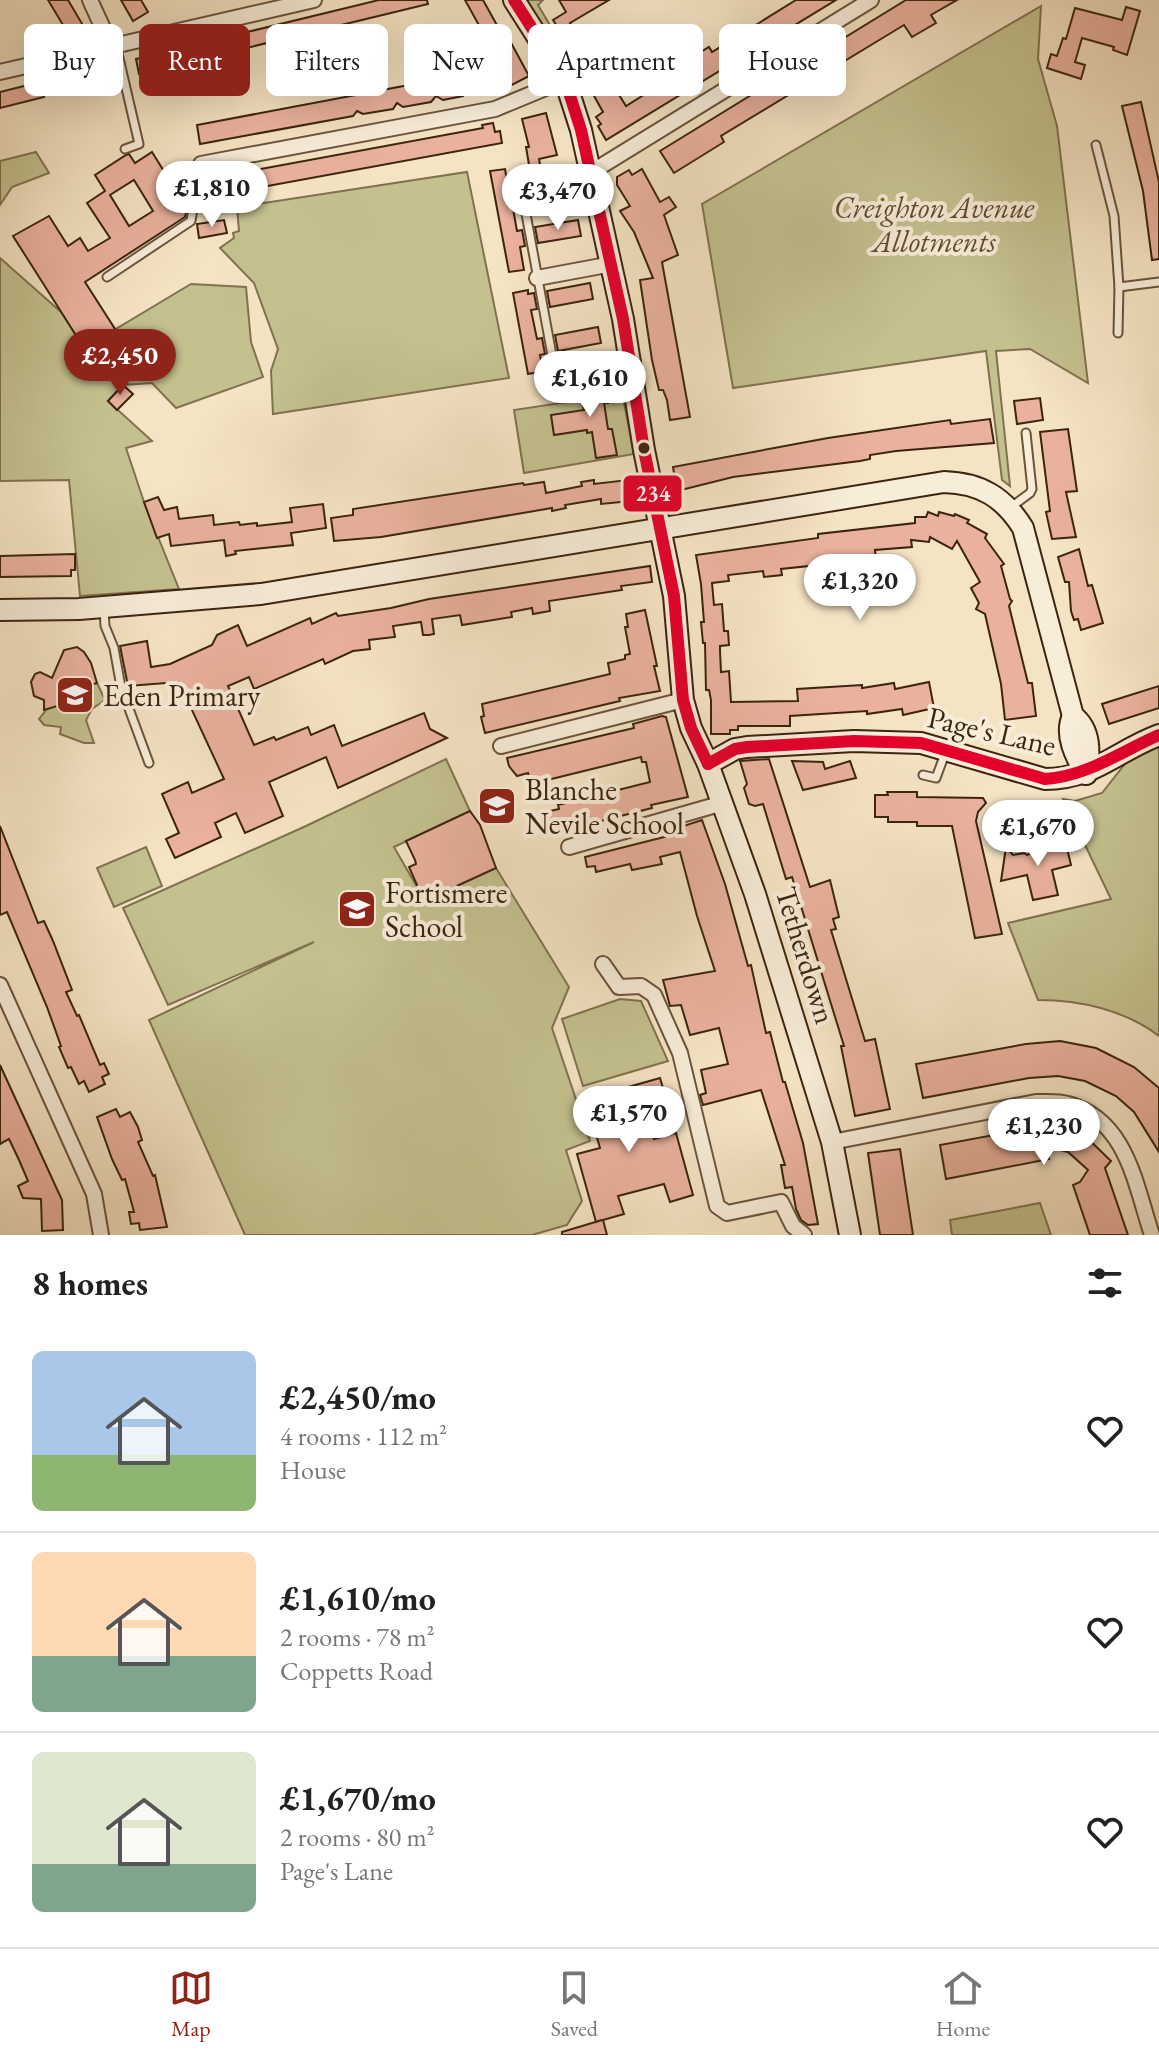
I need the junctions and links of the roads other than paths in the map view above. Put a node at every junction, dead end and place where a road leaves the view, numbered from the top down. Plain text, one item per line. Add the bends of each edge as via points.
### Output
1 (90, 0) edge
2 (314, 0) edge
3 (514, 0) edge
4 (871, 0) edge
5 (297, 2) edge
6 (102, 24) edge
7 (529, 24) edge
8 (123, 43) edge
9 (24, 66) edge
10 (0, 72) edge
11 (123, 83) edge
12 (528, 95) edge
13 (570, 96) edge
14 (1096, 145) dead end
15 (125, 149) dead end
16 (201, 164) joint
17 (590, 173) junction
18 (524, 203) dead end
19 (612, 264) junction
20 (107, 277) dead end
21 (537, 278) junction
22 (1159, 282) edge
23 (1119, 287) junction
24 (1118, 333) dead end
25 (554, 366) dead end
26 (1026, 433) dead end
27 (1009, 508) junction
28 (661, 528) junction
29 (104, 608) junction
30 (0, 610) edge
31 (683, 700) junction
32 (1079, 724) junction
33 (1159, 735) edge
34 (501, 746) dead end
35 (1131, 747) junction
36 (946, 750) junction
37 (149, 763) dead end
38 (708, 764) junction
39 (1086, 774) junction
40 (923, 775) dead end
41 (723, 803) junction
42 (569, 847) dead end
43 (603, 964) dead end
44 (0, 985) edge
45 (832, 1142) junction
46 (101, 1235) edge
47 (804, 1235) edge
48 (850, 1235) edge
49 (1152, 1235) edge

1 - 6 street
2 - 5 street
3 - 7 street, Tetherdown
4 - 17 street
5 - 8 street
9 - 10 street
11 - 15 lane via 139,144
12 - 16 street via 495,109
13 - 17 street, Tetherdown
14 - 23 lane via 1114,216
16 - 20 lane via 202,195 195,196 191,221
17 - 19 street, Tetherdown
18 - 21 lane
19 - 21 street
19 - 28 street, Tetherdown
21 - 25 lane
22 - 23 lane
23 - 24 lane
26 - 27 lane via 1032,489
27 - 28 street via 983,489 944,482
27 - 32 street via 1023,528
28 - 29 street via 261,594
28 - 31 street, Tetherdown via 674,596
29 - 30 street
29 - 37 lane via 121,687
31 - 34 street
31 - 38 street, Tetherdown
32 - 35 street via 1099,742
32 - 39 street via 1090,753
33 - 35 street, Page's Lane
35 - 39 street, Page's Lane
36 - 38 street, Page's Lane via 921,743 839,742 735,749
36 - 39 street, Page's Lane via 1045,779
36 - 40 lane via 936,778
38 - 41 street, Tetherdown
41 - 42 street
41 - 45 street, Tetherdown
43 - 47 street via 619,987 641,986 654,995 680,1053 717,1206 727,1213 781,1202
44 - 46 street via 88,1181
45 - 48 street, Tetherdown
45 - 49 street via 1036,1102 1065,1103 1090,1113 1121,1143

